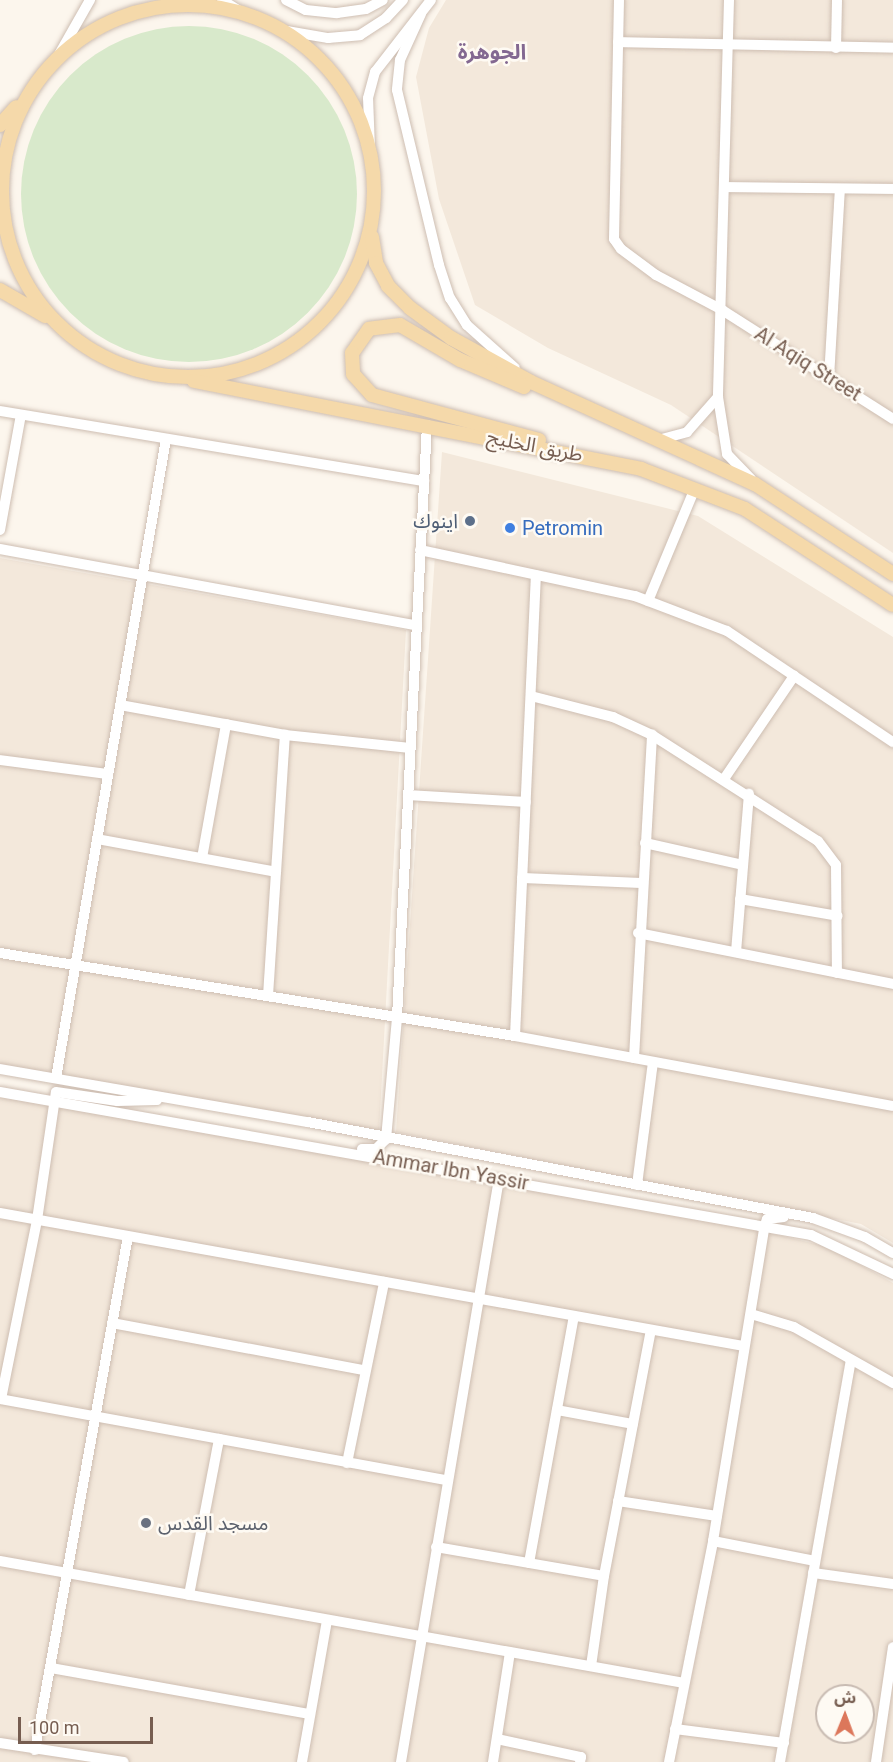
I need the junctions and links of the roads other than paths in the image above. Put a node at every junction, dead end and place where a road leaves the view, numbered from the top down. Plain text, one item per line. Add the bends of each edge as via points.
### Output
1 (90, 0) edge
2 (222, 0) edge
3 (286, 0) edge
4 (383, 0) edge
5 (403, 0) edge
6 (431, 0) edge
7 (619, 0) edge
8 (729, 0) edge
9 (837, 0) edge
10 (243, 13) junction
11 (422, 14) junction
12 (281, 30) junction
13 (618, 42) junction
14 (728, 47) junction
15 (836, 48) junction
16 (893, 48) edge
17 (57, 58) junction
18 (28, 94) junction
19 (0, 125) edge
20 (370, 149) junction
21 (725, 187) junction
22 (840, 189) junction
23 (893, 189) edge
24 (373, 219) junction
25 (0, 290) edge
26 (722, 310) junction
27 (70, 336) junction
28 (145, 372) junction
29 (829, 378) junction
30 (531, 382) junction
31 (718, 397) junction
32 (0, 411) edge
33 (594, 411) junction
34 (21, 415) junction
35 (701, 418) junction
36 (893, 419) edge
37 (427, 425) junction
38 (723, 429) junction
39 (166, 439) junction
40 (658, 440) junction
41 (593, 457) junction
42 (424, 481) junction
43 (755, 484) junction
44 (695, 488) junction
45 (0, 530) edge
46 (0, 549) edge
47 (420, 550) junction
48 (143, 574) junction
49 (893, 574) edge
50 (536, 575) junction
51 (648, 601) junction
52 (893, 605) edge
53 (417, 625) junction
54 (794, 676) junction
55 (531, 696) junction
56 (120, 705) junction
57 (226, 724) junction
58 (285, 735) junction
59 (652, 735) junction
60 (893, 742) edge
61 (410, 748) junction
62 (0, 760) edge
63 (108, 774) junction
64 (724, 779) junction
65 (749, 794) junction
66 (408, 795) junction
67 (526, 802) junction
68 (97, 839) junction
69 (645, 843) junction
70 (202, 858) junction
71 (743, 865) junction
72 (276, 872) junction
73 (522, 878) junction
74 (642, 883) junction
75 (740, 899) junction
76 (838, 916) junction
77 (638, 933) junction
78 (736, 952) junction
79 (0, 953) edge
80 (75, 964) junction
81 (837, 973) junction
82 (893, 984) edge
83 (268, 996) junction
84 (397, 1017) junction
85 (514, 1036) junction
86 (634, 1058) junction
87 (653, 1062) junction
88 (0, 1069) edge
89 (56, 1078) junction
90 (0, 1092) edge
91 (183, 1100) junction
92 (52, 1103) junction
93 (893, 1106) edge
94 (386, 1138) junction
95 (303, 1145) junction
96 (499, 1179) junction
97 (637, 1185) junction
98 (0, 1214) edge
99 (37, 1220) junction
100 (822, 1221) junction
101 (764, 1228) junction
102 (128, 1236) junction
103 (893, 1253) edge
104 (893, 1274) edge
105 (384, 1282) junction
106 (482, 1299) junction
107 (751, 1314) junction
108 (574, 1316) junction
109 (112, 1323) junction
110 (651, 1330) junction
111 (744, 1346) junction
112 (851, 1360) junction
113 (364, 1370) junction
114 (893, 1383) edge
115 (0, 1399) edge
116 (557, 1410) junction
117 (96, 1416) junction
118 (633, 1424) junction
119 (219, 1438) junction
120 (347, 1462) junction
121 (447, 1480) junction
122 (618, 1501) junction
123 (717, 1516) junction
124 (713, 1541) junction
125 (436, 1547) junction
126 (0, 1561) edge
127 (529, 1563) junction
128 (814, 1567) junction
129 (68, 1573) junction
130 (604, 1576) junction
131 (893, 1584) edge
132 (189, 1595) junction
133 (327, 1620) junction
134 (421, 1636) junction
135 (893, 1647) edge
136 (510, 1652) junction
137 (591, 1666) junction
138 (51, 1668) junction
139 (891, 1673) edge
140 (684, 1683) junction
141 (310, 1714) junction
142 (675, 1729) junction
143 (497, 1739) junction
144 (0, 1743) edge
145 (783, 1743) junction
146 (35, 1750) junction
147 (124, 1762) edge
148 (302, 1762) edge
149 (401, 1762) edge
150 (493, 1762) edge
151 (580, 1762) edge
152 (669, 1762) edge
153 (780, 1762) edge
154 (876, 1762) edge

1 - 17 street
2 - 10 street
3 - 4 street via 306,10 337,14 366,9
5 - 12 street via 386,18 360,35 328,39
6 - 11 street
7 - 13 street
8 - 14 street
9 - 15 street
10 - 12 main road
10 - 17 main road via 194,5 144,10 97,28
11 - 20 street via 375,72 368,98
11 - 30 street via 400,60 397,90 439,265 450,298 467,325
12 - 20 main road via 312,53 337,79 352,102
13 - 14 street
13 - 26 street, Al Aqiq Street via 614,239 621,249 656,275
14 - 15 street
14 - 21 street
15 - 16 street
17 - 18 main road
18 - 19 main road
18 - 27 main road via 5,152 3,218 9,247 25,283
20 - 24 main road
21 - 22 street
21 - 26 street
22 - 23 street
22 - 29 street
24 - 28 main road via 358,267 345,290 331,311 293,345 247,368 225,374 196,377
24 - 30 main road via 373,253 381,274 397,296 451,338
25 - 27 main road
26 - 29 street, Al Aqiq Street
26 - 31 street
27 - 28 main road via 118,364
28 - 37 main road, طريق الخليج
29 - 36 street, Al Aqiq Street
30 - 33 main road
31 - 35 street
31 - 38 street
32 - 34 street
33 - 40 main road
33 - 41 main road via 488,374 400,325 369,329 352,353 353,374 372,395 501,427
34 - 39 street
34 - 45 street
35 - 38 street
35 - 40 street via 687,432
37 - 41 main road, طريق الخليج
37 - 42 street
38 - 43 street via 727,454
39 - 42 street
39 - 48 street
40 - 43 main road
41 - 44 main road, طريق الخليج
42 - 47 street
43 - 49 main road
44 - 51 street
44 - 52 main road, طريق الخليج via 745,509 786,533
46 - 48 street
47 - 50 street
47 - 53 street
48 - 53 street
48 - 56 street
50 - 51 street
50 - 55 street
51 - 54 street via 727,631
53 - 61 street
54 - 60 street
54 - 64 street
55 - 59 street via 613,717
55 - 67 street
56 - 57 street
56 - 63 street
57 - 58 street
57 - 70 street
58 - 61 street
58 - 72 street
59 - 64 street
59 - 69 street
61 - 66 street
62 - 63 street
63 - 68 street
64 - 65 street
65 - 71 street
65 - 76 street via 818,841 836,865
66 - 67 street
66 - 84 street
67 - 73 street
68 - 70 street
68 - 80 street
69 - 71 street
69 - 74 street
70 - 72 street
71 - 75 street
72 - 83 street
73 - 74 street
73 - 85 street
74 - 77 street
75 - 76 street
75 - 78 street
76 - 81 street
77 - 78 street
77 - 86 street
78 - 81 street
79 - 80 street
80 - 83 street
80 - 89 street
81 - 82 street
83 - 84 street
84 - 85 street
84 - 94 street
85 - 86 street
86 - 87 street
87 - 93 street
87 - 97 street
88 - 89 street, Ammar Ibn Yassir
89 - 91 street, Ammar Ibn Yassir
90 - 92 street, Ammar Ibn Yassir
91 - 92 street via 117,1101 56,1092
91 - 94 street, Ammar Ibn Yassir
92 - 95 street, Ammar Ibn Yassir
92 - 99 street
94 - 95 street via 376,1149
94 - 97 street, Ammar Ibn Yassir
95 - 96 street, Ammar Ibn Yassir
96 - 101 street, Ammar Ibn Yassir
96 - 106 street
97 - 100 street, Ammar Ibn Yassir
98 - 99 street
99 - 102 street
99 - 115 street
100 - 101 street via 774,1216 767,1219
100 - 103 street, Ammar Ibn Yassir via 865,1237
101 - 104 street, Ammar Ibn Yassir via 811,1235
101 - 107 street
102 - 105 street
102 - 109 street
105 - 106 street
105 - 113 street
106 - 108 street
106 - 121 street
107 - 111 street
107 - 112 street via 794,1327
108 - 110 street
108 - 116 street
109 - 113 street
109 - 117 street
110 - 111 street
110 - 118 street
111 - 123 street
112 - 114 street
112 - 128 street
113 - 120 street
115 - 117 street
116 - 118 street
116 - 127 street
117 - 119 street
117 - 129 street
118 - 122 street
119 - 120 street
119 - 132 street
120 - 121 street
121 - 125 street
122 - 123 street
122 - 130 street
123 - 124 street
124 - 128 street
124 - 140 street
125 - 127 street
125 - 134 street
126 - 129 street
127 - 130 street
128 - 131 street
128 - 145 street
129 - 132 street
129 - 138 street
130 - 137 street
132 - 133 street
133 - 134 street
133 - 141 street
134 - 136 street
134 - 149 street
135 - 139 street
136 - 137 street
136 - 143 street
137 - 140 street
138 - 141 street
138 - 146 street
139 - 154 street
140 - 142 street
141 - 148 street
142 - 145 street
142 - 152 street
143 - 150 street
143 - 151 street via 581,1757
144 - 146 street
145 - 153 street
146 - 147 street

